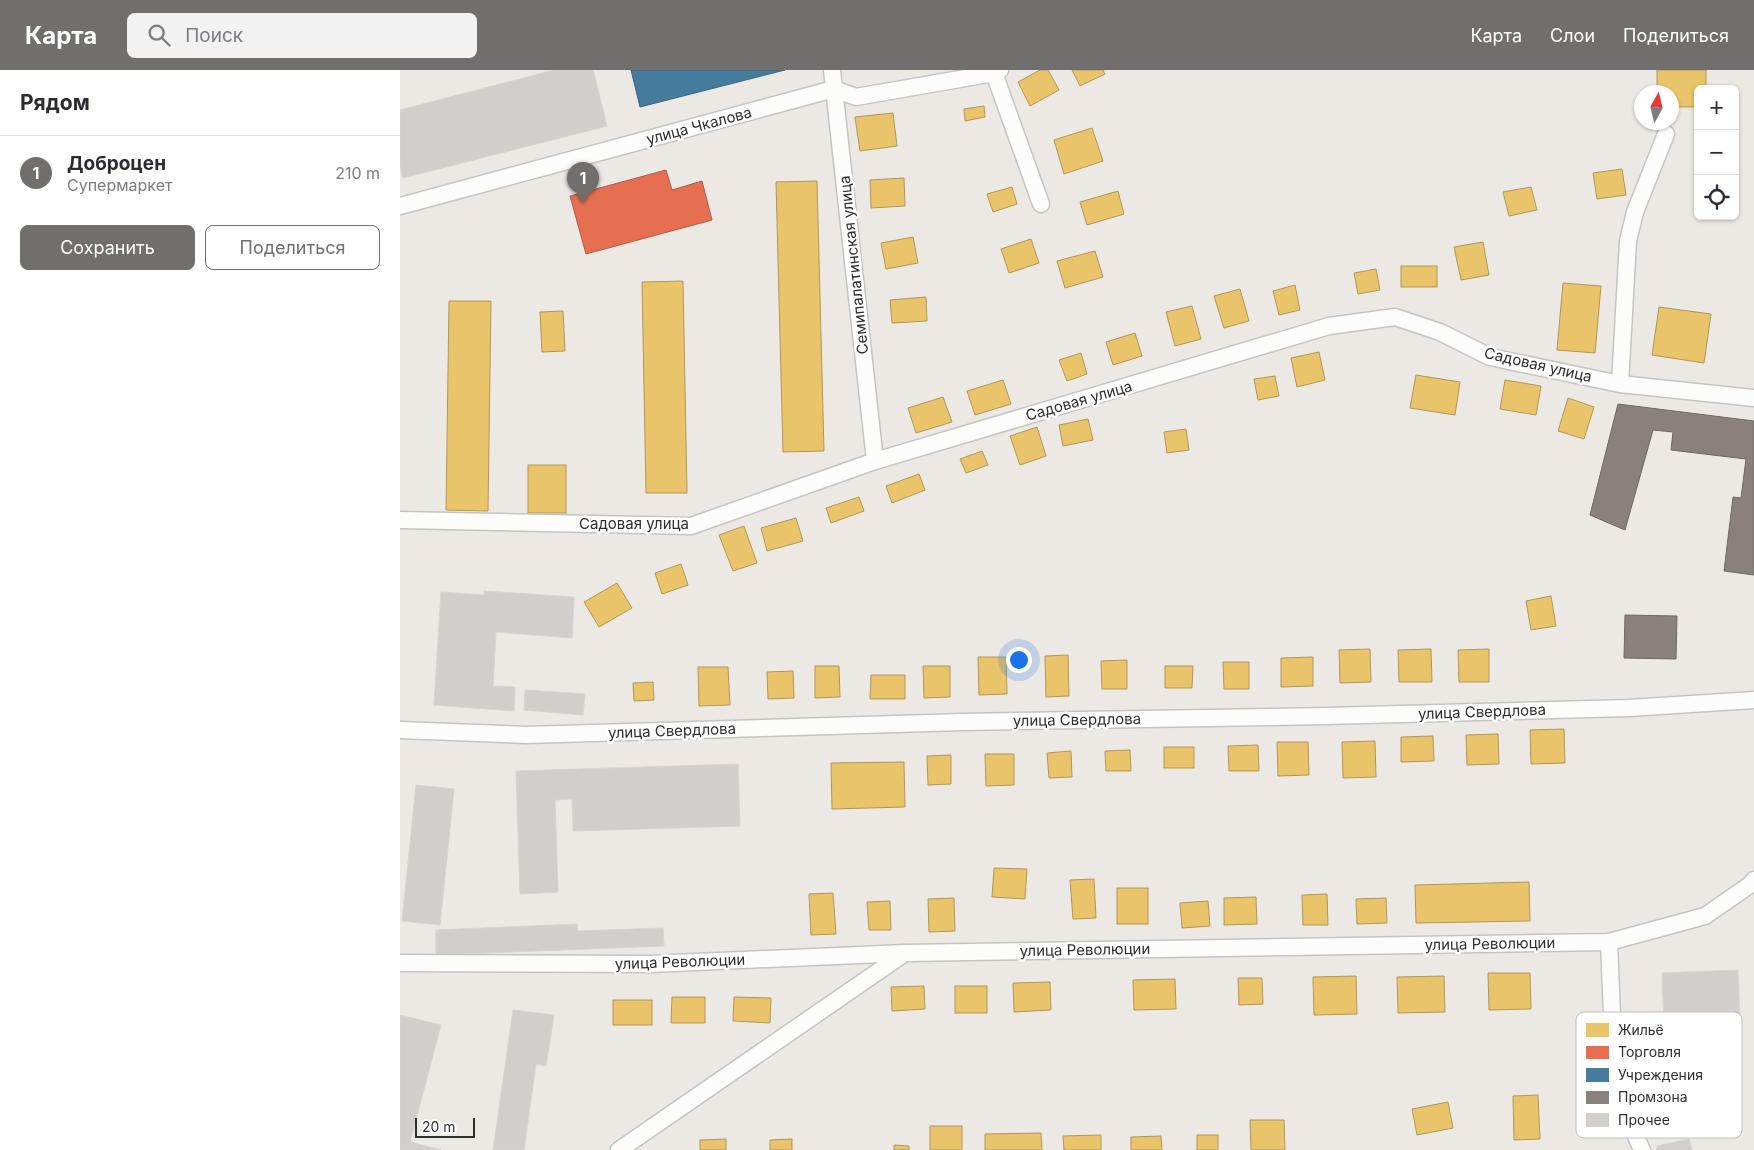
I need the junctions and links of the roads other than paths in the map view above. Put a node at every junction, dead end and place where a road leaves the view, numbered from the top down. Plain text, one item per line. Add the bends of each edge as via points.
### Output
1 (832, 70) edge
2 (997, 72) edge
3 (834, 89) junction
4 (1666, 134) dead end
5 (1041, 204) dead end
6 (400, 206) edge
7 (1620, 384) junction
8 (1754, 398) edge
9 (875, 461) junction
10 (400, 520) edge
11 (1754, 700) edge
12 (400, 730) edge
13 (1754, 880) edge
14 (1608, 942) junction
15 (905, 953) junction
16 (400, 963) edge
17 (1611, 1012) edge
18 (1637, 1138) edge
19 (619, 1150) edge
20 (1642, 1150) edge

1 - 3 street, Семипалатинская улица
2 - 3 street via 856,97
2 - 5 street
3 - 6 street, улица Чкалова
3 - 9 street, Семипалатинская улица
4 - 7 street via 1635,212 1628,241
7 - 8 street, Садовая улица
7 - 9 street, Садовая улица via 1490,357 1440,332 1396,317 1329,326
9 - 10 street, Садовая улица via 691,526
11 - 12 street, улица Свердлова via 1619,708 526,735
13 - 14 street, улица Революции via 1705,916
14 - 15 street, улица Революции
14 - 17 street
15 - 16 street, улица Революции via 650,964
15 - 19 street
18 - 20 street

